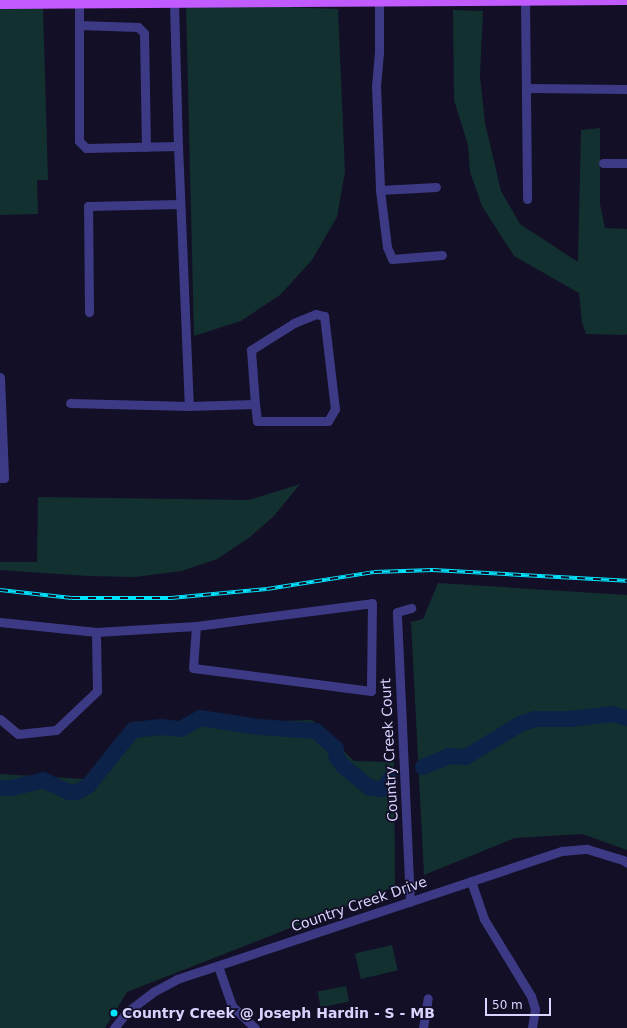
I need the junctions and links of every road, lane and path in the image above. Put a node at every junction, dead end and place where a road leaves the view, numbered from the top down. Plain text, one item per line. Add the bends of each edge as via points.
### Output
1 (525, 0) edge
2 (627, 0) edge
3 (174, 1) edge
4 (379, 1) edge
5 (79, 3) junction
6 (0, 4) edge
7 (79, 25) junction
8 (526, 88) junction
9 (627, 89) edge
10 (178, 146) junction
11 (146, 147) junction
12 (603, 162) dead end
13 (627, 163) edge
14 (436, 187) dead end
15 (380, 190) junction
16 (527, 199) dead end
17 (180, 204) junction
18 (442, 255) dead end
19 (89, 312) dead end
20 (0, 377) edge
21 (70, 403) dead end
22 (255, 404) junction
23 (189, 406) junction
24 (0, 478) edge
25 (411, 608) dead end
26 (0, 622) edge
27 (196, 626) junction
28 (96, 632) junction
29 (0, 719) edge
30 (627, 863) edge
31 (471, 881) junction
32 (410, 902) junction
33 (218, 966) junction
34 (428, 998) dead end
35 (252, 1027) edge
36 (114, 1028) edge
37 (423, 1028) edge
38 (532, 1028) edge

1 - 2 main road
1 - 4 main road
1 - 8 street
3 - 4 main road
3 - 5 main road
3 - 10 street
4 - 15 street via 376,86
5 - 6 main road
5 - 7 street
7 - 11 street via 138,27 144,34
7 - 11 street via 79,141 86,148
8 - 9 street
8 - 16 street
10 - 11 street
10 - 17 street
12 - 13 street
14 - 15 street
15 - 18 street via 387,247 392,259
17 - 19 street via 88,206
17 - 23 street
20 - 24 street via 4,478
21 - 23 street
22 - 22 street via 257,421 328,421 335,409 324,316 316,314 294,323 251,350
22 - 23 street
25 - 32 street, Country Creek Court via 397,612
26 - 28 street
27 - 27 street via 372,603 371,691 193,668
27 - 28 street
28 - 29 street via 97,691 56,730 18,734
30 - 31 street, Country Creek Drive via 587,849 562,852
31 - 32 street, Country Creek Drive
31 - 38 street via 484,919 531,996 534,1009
32 - 33 street, Country Creek Drive
33 - 35 street via 232,1006
33 - 36 street, Country Creek Drive via 177,979 153,992 128,1011
34 - 37 street

